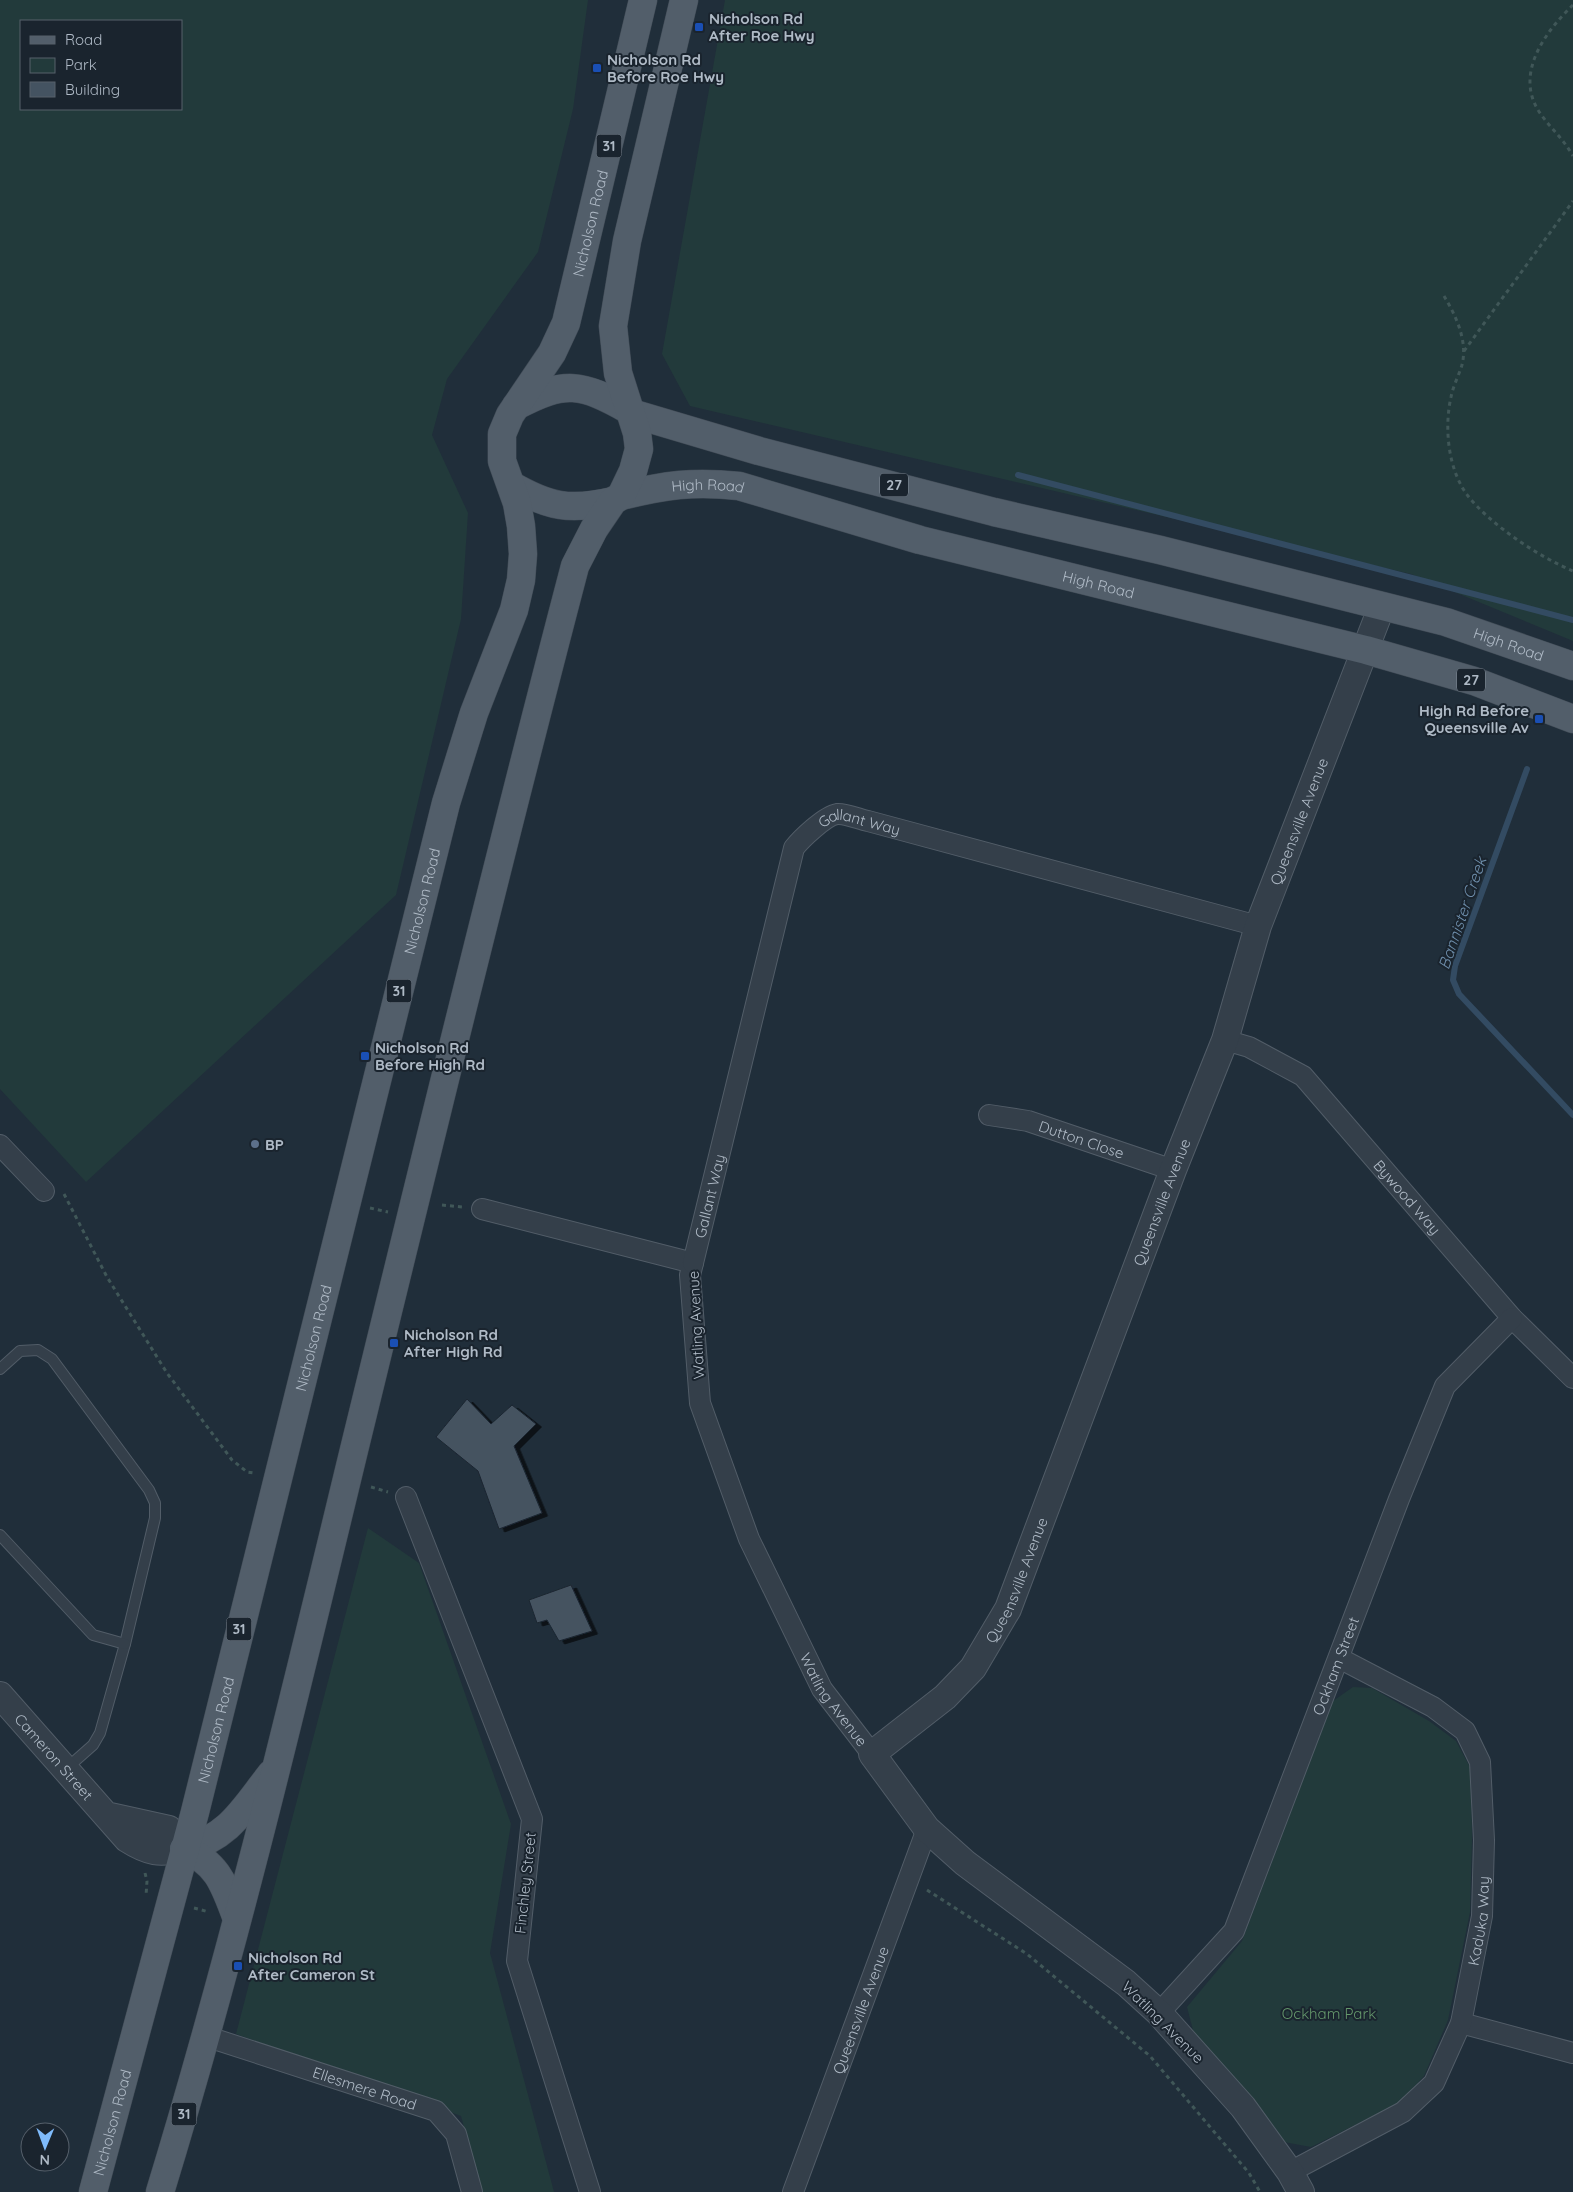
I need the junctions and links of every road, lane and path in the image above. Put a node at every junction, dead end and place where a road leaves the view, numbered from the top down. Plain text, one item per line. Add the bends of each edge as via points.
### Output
1 (643, 0) edge
2 (684, 0) edge
3 (1573, 5) edge
4 (1573, 156) edge
5 (1573, 201) edge
6 (1444, 296) dead end
7 (1464, 352) junction
8 (516, 406) junction
9 (630, 411) junction
10 (511, 485) junction
11 (617, 499) junction
12 (1573, 571) edge
13 (1382, 606) junction
14 (1366, 650) junction
15 (1573, 666) edge
16 (1573, 718) edge
17 (1258, 926) junction
18 (1225, 1040) junction
19 (989, 1115) dead end
20 (0, 1145) edge
21 (1173, 1170) junction
22 (44, 1191) joint
23 (346, 1204) junction
24 (442, 1204) dead end
25 (452, 1206) dead end
26 (482, 1209) dead end
27 (411, 1216) junction
28 (693, 1263) junction
29 (1512, 1318) junction
30 (0, 1369) edge
31 (1573, 1378) edge
32 (277, 1478) junction
33 (406, 1497) dead end
34 (0, 1535) edge
35 (125, 1644) junction
36 (1339, 1658) junction
37 (0, 1696) edge
38 (872, 1754) junction
39 (278, 1765) junction
40 (67, 1768) junction
41 (927, 1829) junction
42 (184, 1849) junction
43 (908, 1880) junction
44 (237, 1919) junction
45 (1159, 2013) junction
46 (1461, 2023) junction
47 (205, 2036) junction
48 (1573, 2053) edge
49 (1295, 2182) edge
50 (798, 2190) edge
51 (93, 2192) edge
52 (160, 2192) edge
53 (472, 2192) edge
54 (590, 2192) edge
55 (1260, 2192) edge

1 - 8 main road, Nicholson Road / 31 via 566,323 552,353
2 - 9 main road, 31 via 616,296 615,352
3 - 4 path via 1542,41 1531,67 1531,96 1538,111 1563,139
5 - 7 path
6 - 7 path via 1459,322
7 - 12 path via 1451,396 1447,424 1452,461 1461,483 1468,496 1510,536
8 - 9 main road via 556,388 582,387
8 - 10 main road, Nicholson Road / 31 via 506,424 501,446 502,461
9 - 11 main road, 31 via 638,433 639,449 634,471
9 - 13 main road, High Road / 27 via 759,452
10 - 11 main road via 535,498 572,508
10 - 23 main road, Nicholson Road / 31 via 521,526 521,580 514,610 474,713 451,786
11 - 14 main road, High Road / 27 via 671,484 739,486 920,540
11 - 27 main road, 31 via 594,529 575,566
13 - 14 street, Queensville Avenue
13 - 15 main road, High Road / 27 via 1446,622
14 - 16 main road, High Road / 27 via 1474,681
14 - 17 street, Queensville Avenue
17 - 18 street, Queensville Avenue
17 - 28 street, Gallant Way via 836,814 801,839 794,848
18 - 21 street, Queensville Avenue
18 - 29 street, Bywood Way via 1249,1047 1303,1076
19 - 21 street, Dutton Close via 1028,1121
20 - 22 street
21 - 38 street, Queensville Avenue via 1008,1609 973,1668 946,1697
22 - 32 path via 62,1190 112,1286 167,1373 232,1460 247,1472
23 - 27 path
23 - 32 main road, Nicholson Road / 31
24 - 25 path
26 - 28 street, Watling Avenue
27 - 39 main road, 31
28 - 38 street, Watling Avenue via 690,1275 700,1403 749,1539 822,1689
29 - 31 street, Bywood Way
29 - 36 street, Ockham Street via 1446,1386
30 - 35 lane via 20,1351 38,1350 52,1359 155,1502 155,1518
32 - 42 main road, Nicholson Road / 31
33 - 54 street, Finchley Street via 532,1819 517,1961
34 - 35 lane via 93,1636
35 - 40 lane via 100,1732 93,1745
36 - 45 street, Ockham Street via 1234,1931
36 - 46 street, Kaduka Way via 1433,1707 1465,1731 1480,1762 1484,1840 1482,1916
37 - 40 street, Cameron Street
38 - 41 street, Watling Avenue
39 - 42 main road via 219,1835
39 - 44 main road, 31
40 - 42 street, Cameron Street via 110,1816 169,1829
41 - 43 street, Queensville Avenue
41 - 45 street, Watling Avenue via 965,1863 1126,1983
42 - 44 main road via 202,1857 213,1867
42 - 51 main road, Nicholson Road / 31
43 - 50 street, Queensville Avenue
43 - 55 path via 1027,1954 1150,2056 1249,2173
44 - 47 main road, 31
45 - 49 street, Watling Avenue via 1243,2107
46 - 48 street
46 - 49 street, Kaduka Way via 1434,2083 1403,2112
47 - 52 main road, 31
47 - 53 street, Ellesmere Road via 436,2111 456,2134

